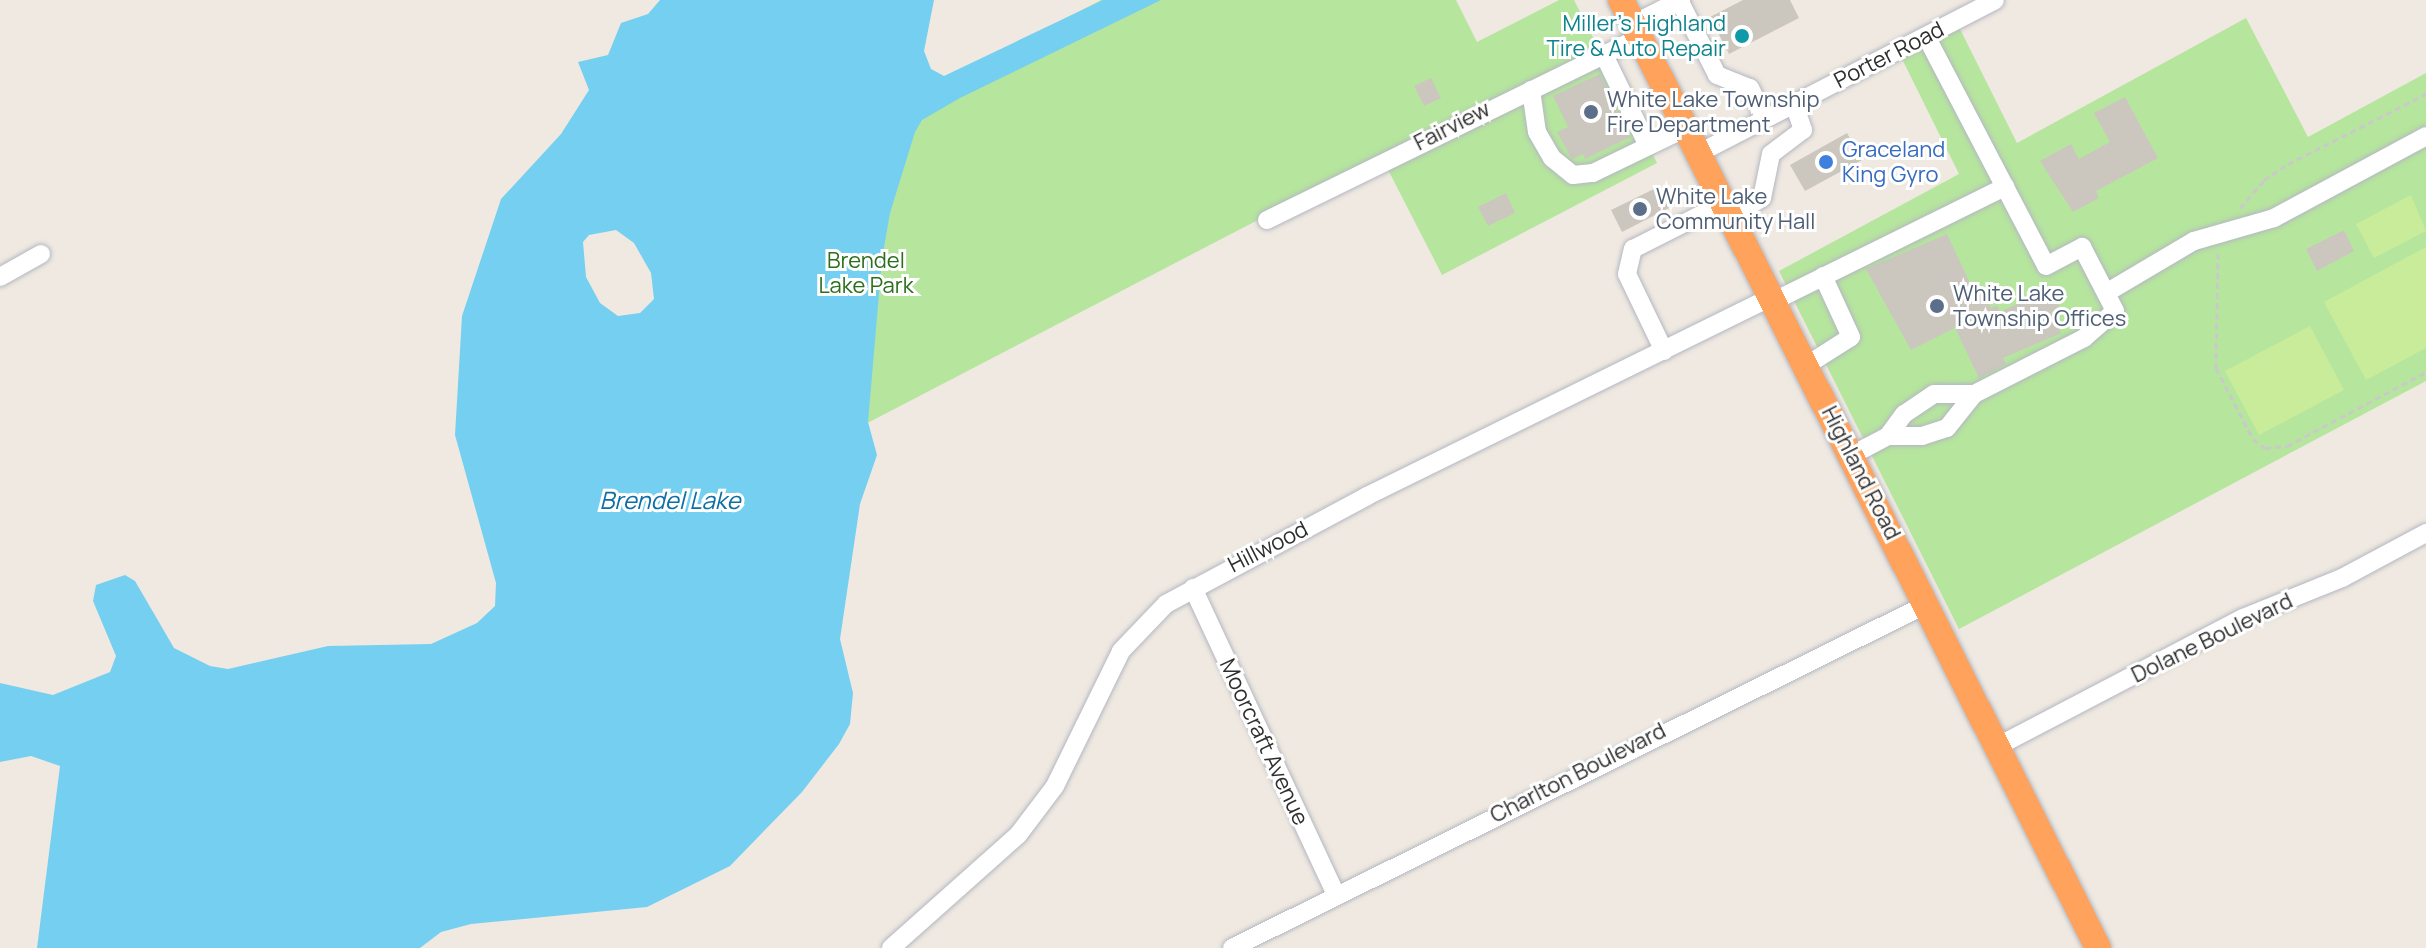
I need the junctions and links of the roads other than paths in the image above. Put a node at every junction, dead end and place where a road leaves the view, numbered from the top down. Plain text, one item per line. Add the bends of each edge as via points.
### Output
1 (1621, 0) edge
2 (1680, 0) edge
3 (1995, 0) edge
4 (1636, 30) junction
5 (1926, 36) junction
6 (1604, 55) junction
7 (1531, 90) junction
8 (1794, 104) junction
9 (1765, 119) junction
10 (1686, 128) junction
11 (2426, 136) edge
12 (1648, 146) junction
13 (1699, 153) junction
14 (2005, 187) junction
15 (1728, 210) junction
16 (1267, 220) dead end
17 (41, 254) dead end
18 (1823, 276) junction
19 (0, 277) edge
20 (2106, 293) junction
21 (1773, 299) junction
22 (1664, 351) junction
23 (1807, 365) junction
24 (1974, 394) junction
25 (1888, 436) junction
26 (1852, 455) junction
27 (2426, 533) edge
28 (1193, 588) junction
29 (1927, 604) junction
30 (1998, 746) junction
31 (1336, 894) junction
32 (891, 948) edge
33 (1232, 948) edge
34 (2098, 948) edge

1 - 4 highway, Highland Road
2 - 4 street, Fairview
2 - 9 street via 1717,75 1750,88
3 - 5 street, Porter Road
4 - 6 street, Fairview
4 - 10 highway, Highland Road
5 - 8 street, Porter Road
5 - 14 street
6 - 7 street, Fairview
6 - 12 street
7 - 12 street via 1533,122 1565,171 1593,173
7 - 16 street, Fairview
8 - 9 street, Porter Road
8 - 15 street via 1803,130 1771,154 1762,198
9 - 13 street, Porter Road
10 - 12 street
10 - 13 highway, Highland Road
11 - 20 street via 2274,218 2194,241
13 - 15 highway, Highland Road
14 - 18 street, Hillwood
14 - 20 street via 2046,266 2082,247
15 - 21 highway, Highland Road
15 - 22 street via 1633,249 1627,274
17 - 19 street
18 - 21 street, Hillwood
18 - 23 street via 1851,337
20 - 24 street via 2115,311 2084,338
21 - 22 street, Hillwood
21 - 23 highway, Highland Road
22 - 28 street, Hillwood
23 - 26 highway, Highland Road
24 - 25 street via 1934,394 1904,414
24 - 25 street via 1947,428 1922,436
25 - 26 street
26 - 29 highway, Highland Road
27 - 30 street, Dolane Boulevard via 2342,578 2243,618
28 - 31 street, Moorcraft Avenue
28 - 32 street, Hillwood via 1145,621 1121,651 1055,786 1018,835
29 - 30 highway, Highland Road
29 - 31 street, Charlton Boulevard
30 - 34 highway, Highland Road
31 - 33 street, Charlton Boulevard

